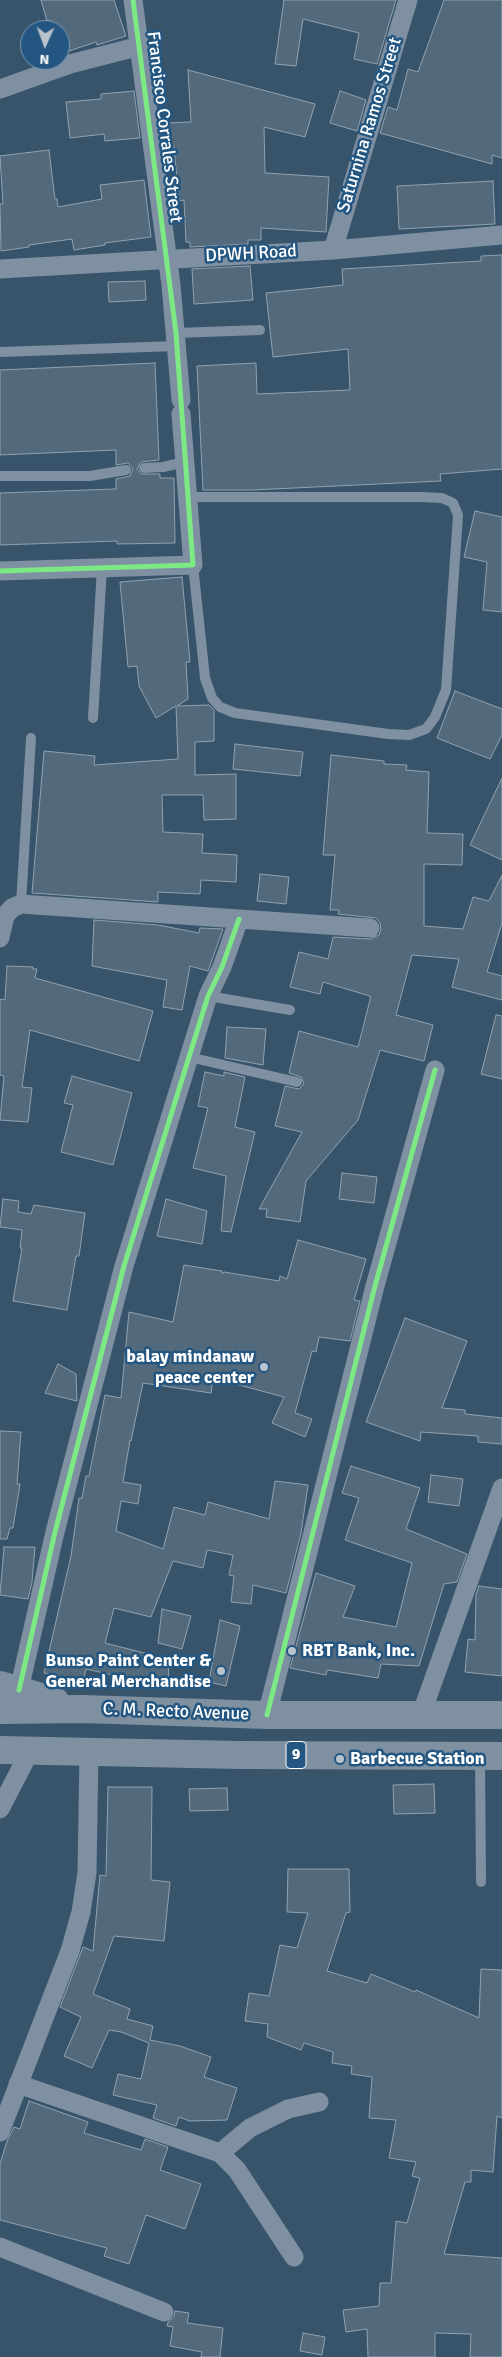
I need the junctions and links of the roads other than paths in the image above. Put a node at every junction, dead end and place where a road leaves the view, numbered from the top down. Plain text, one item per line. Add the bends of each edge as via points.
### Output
1 (133, 0) edge
2 (408, 0) edge
3 (140, 46) junction
4 (0, 89) edge
5 (502, 236) edge
6 (333, 250) junction
7 (167, 259) junction
8 (0, 269) edge
9 (260, 330) dead end
10 (176, 339) junction
11 (0, 352) edge
12 (185, 462) junction
13 (144, 468) dead end
14 (126, 470) dead end
15 (0, 476) edge
16 (188, 497) junction
17 (193, 565) junction
18 (102, 568) junction
19 (0, 571) edge
20 (93, 718) dead end
21 (31, 738) dead end
22 (21, 904) junction
23 (240, 919) junction
24 (370, 928) dead end
25 (0, 938) edge
26 (208, 996) junction
27 (290, 1010) dead end
28 (189, 1057) junction
29 (435, 1070) dead end
30 (297, 1082) dead end
31 (502, 1488) edge
32 (10, 1687) edge
33 (83, 1709) junction
34 (0, 1710) edge
35 (267, 1715) junction
36 (421, 1715) junction
37 (502, 1715) edge
38 (0, 1750) edge
39 (30, 1751) junction
40 (89, 1751) junction
41 (491, 1756) edge
42 (0, 1810) edge
43 (481, 1882) dead end
44 (18, 2084) junction
45 (319, 2102) dead end
46 (0, 2132) edge
47 (220, 2153) junction
48 (0, 2247) edge
49 (294, 2257) dead end
50 (164, 2312) dead end

1 - 3 street, Francisco Corrales Street
2 - 6 street, Saturnina Ramos Street
3 - 4 street via 70,64
3 - 7 street, Francisco Corrales Street
5 - 6 street, DPWH Road
6 - 7 street, DPWH Road
7 - 8 street, DPWH Road
7 - 10 street, Francisco Corrales Street
9 - 10 lane
10 - 11 lane
10 - 12 street, Francisco Corrales Street
12 - 13 lane
12 - 16 street, Francisco Corrales Street
14 - 15 lane via 90,476
16 - 17 street, Francisco Corrales Street
16 - 17 lane via 421,496 442,498 453,503 458,516 446,690 435,717 426,729 409,735 235,712 220,707 212,698 205,678
17 - 18 street
18 - 19 street
18 - 20 lane
21 - 22 lane
22 - 23 street
22 - 25 street via 5,916
23 - 24 street
23 - 26 street
26 - 27 lane
26 - 28 street
28 - 30 lane
28 - 32 street via 124,1266 55,1532
29 - 35 street via 375,1286
31 - 36 street
32 - 33 highway
33 - 34 highway, C. M. Recto Avenue
33 - 35 highway, C. M. Recto Avenue
35 - 36 highway, C. M. Recto Avenue
36 - 37 highway, C. M. Recto Avenue
38 - 39 highway, 9
39 - 40 highway, 9
39 - 42 street
40 - 41 highway, 9
40 - 44 street via 87,1873 82,1912
41 - 43 lane
44 - 46 street
44 - 47 street
45 - 47 street via 288,2109 250,2128
47 - 49 street via 237,2170
48 - 50 street

